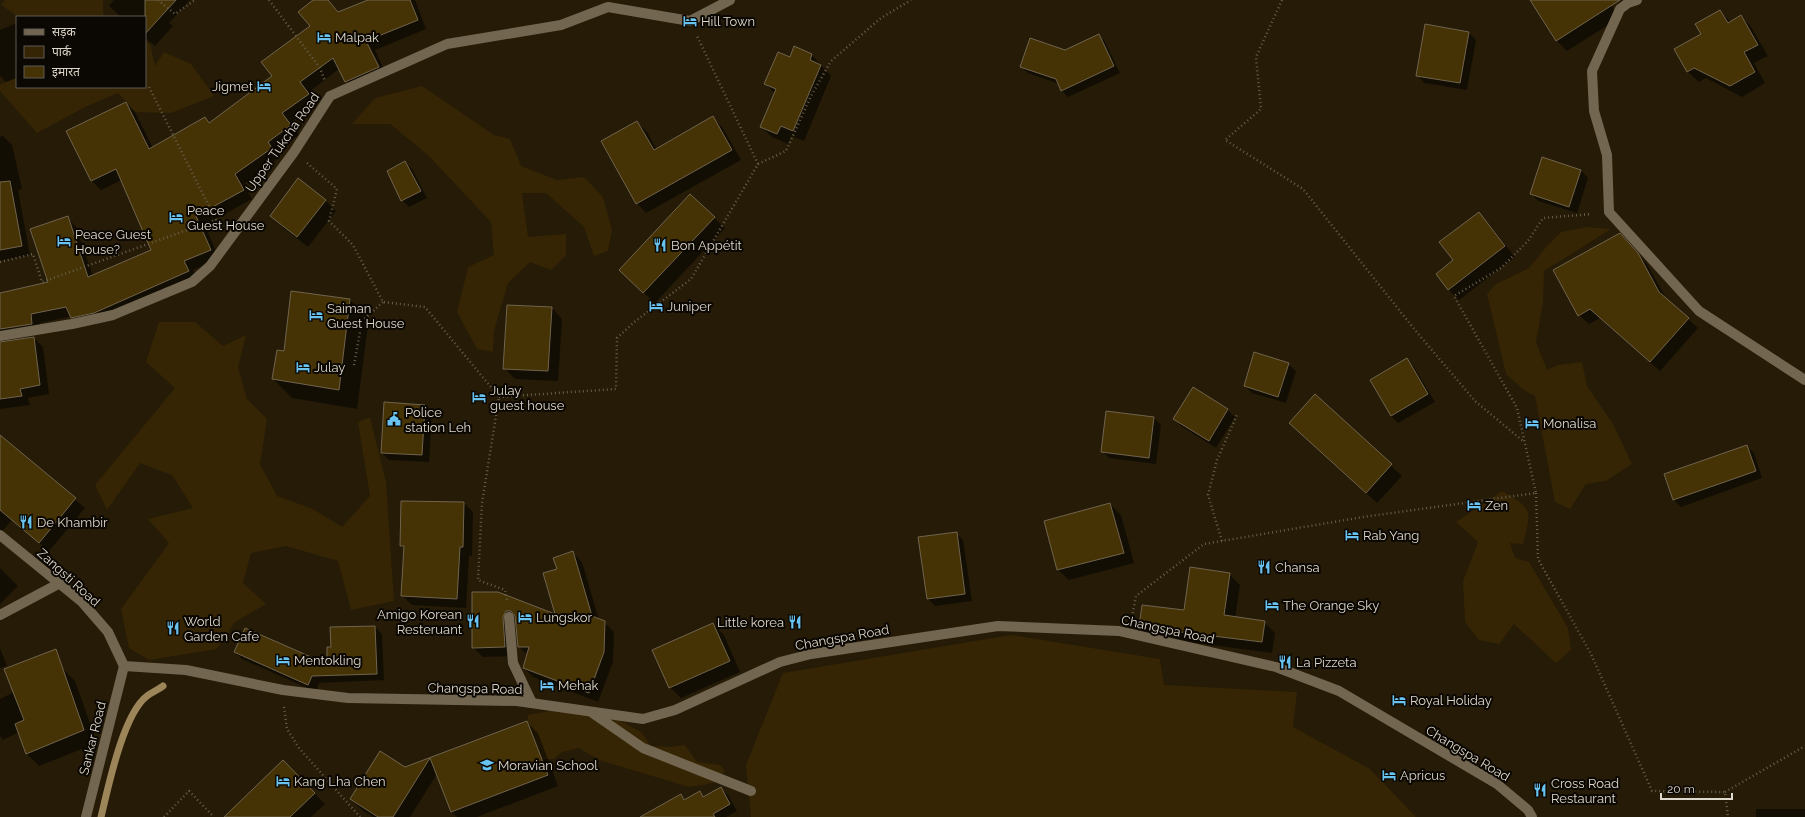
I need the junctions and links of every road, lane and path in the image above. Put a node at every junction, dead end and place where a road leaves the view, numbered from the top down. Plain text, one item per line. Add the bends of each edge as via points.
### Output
1 (158, 0) edge
2 (195, 0) edge
3 (269, 0) edge
4 (730, 0) edge
5 (911, 0) edge
6 (1282, 0) edge
7 (1636, 0) edge
8 (690, 20) junction
9 (149, 87) dead end
10 (330, 96) junction
11 (294, 152) junction
12 (758, 164) junction
13 (1609, 212) junction
14 (215, 220) junction
15 (229, 239) junction
16 (0, 262) edge
17 (383, 302) junction
18 (0, 336) edge
19 (354, 365) dead end
20 (1805, 380) edge
21 (499, 397) junction
22 (1237, 415) dead end
23 (1524, 442) junction
24 (1536, 493) junction
25 (0, 535) edge
26 (1222, 541) junction
27 (60, 584) junction
28 (0, 615) edge
29 (509, 617) joint
30 (1130, 633) junction
31 (124, 666) junction
32 (282, 690) junction
33 (532, 703) junction
34 (589, 711) junction
35 (1805, 746) edge
36 (751, 791) dead end
37 (1725, 792) junction
38 (212, 814) dead end
39 (86, 817) edge
40 (164, 817) edge
41 (360, 817) edge
42 (1532, 817) edge
43 (1728, 817) edge

1 - 2 path via 175,14
3 - 10 path via 320,68
4 - 8 street
5 - 12 path via 881,18 831,60 786,151
6 - 23 path via 1256,57 1261,109 1225,140 1303,189 1475,401
7 - 13 street via 1620,9 1592,71 1594,111 1607,155
8 - 10 street, Upper Tukcha Road via 608,7 561,26 447,44
8 - 12 path
9 - 14 path
10 - 11 street, Upper Tukcha Road
11 - 15 street, Upper Tukcha Road
11 - 17 path via 337,189 330,221 352,245
12 - 21 path via 691,279 617,338 616,389
13 - 20 street via 1699,311
13 - 23 path via 1543,218 1528,241 1501,268 1454,296 1517,408
14 - 15 path
14 - 16 path via 42,282 33,254
15 - 18 street, Upper Tukcha Road via 210,266 192,282 113,315
17 - 19 path via 362,321
17 - 21 path via 425,307
21 - 29 path via 482,503 478,580 506,590
22 - 26 path via 1217,460 1208,495
23 - 24 path
24 - 26 path via 1363,517
24 - 37 path via 1538,559 1591,654 1652,791
25 - 27 street, Zangsti Road
26 - 30 path via 1204,544 1136,596
27 - 28 street
27 - 31 street, Zangsti Road via 82,602 108,632
29 - 33 street via 513,663
30 - 34 street, Changspa Road via 990,627 786,660 675,710 643,719
30 - 42 street, Changspa Road via 1276,667 1339,691 1498,784 1528,810
31 - 32 street, Changspa Road via 186,670
31 - 39 street, Sankar Road
32 - 33 street, Changspa Road via 348,698
32 - 41 path via 287,729 299,748
33 - 34 street, Changspa Road
34 - 36 street via 643,748
35 - 37 path
37 - 43 path
38 - 40 path via 189,791

